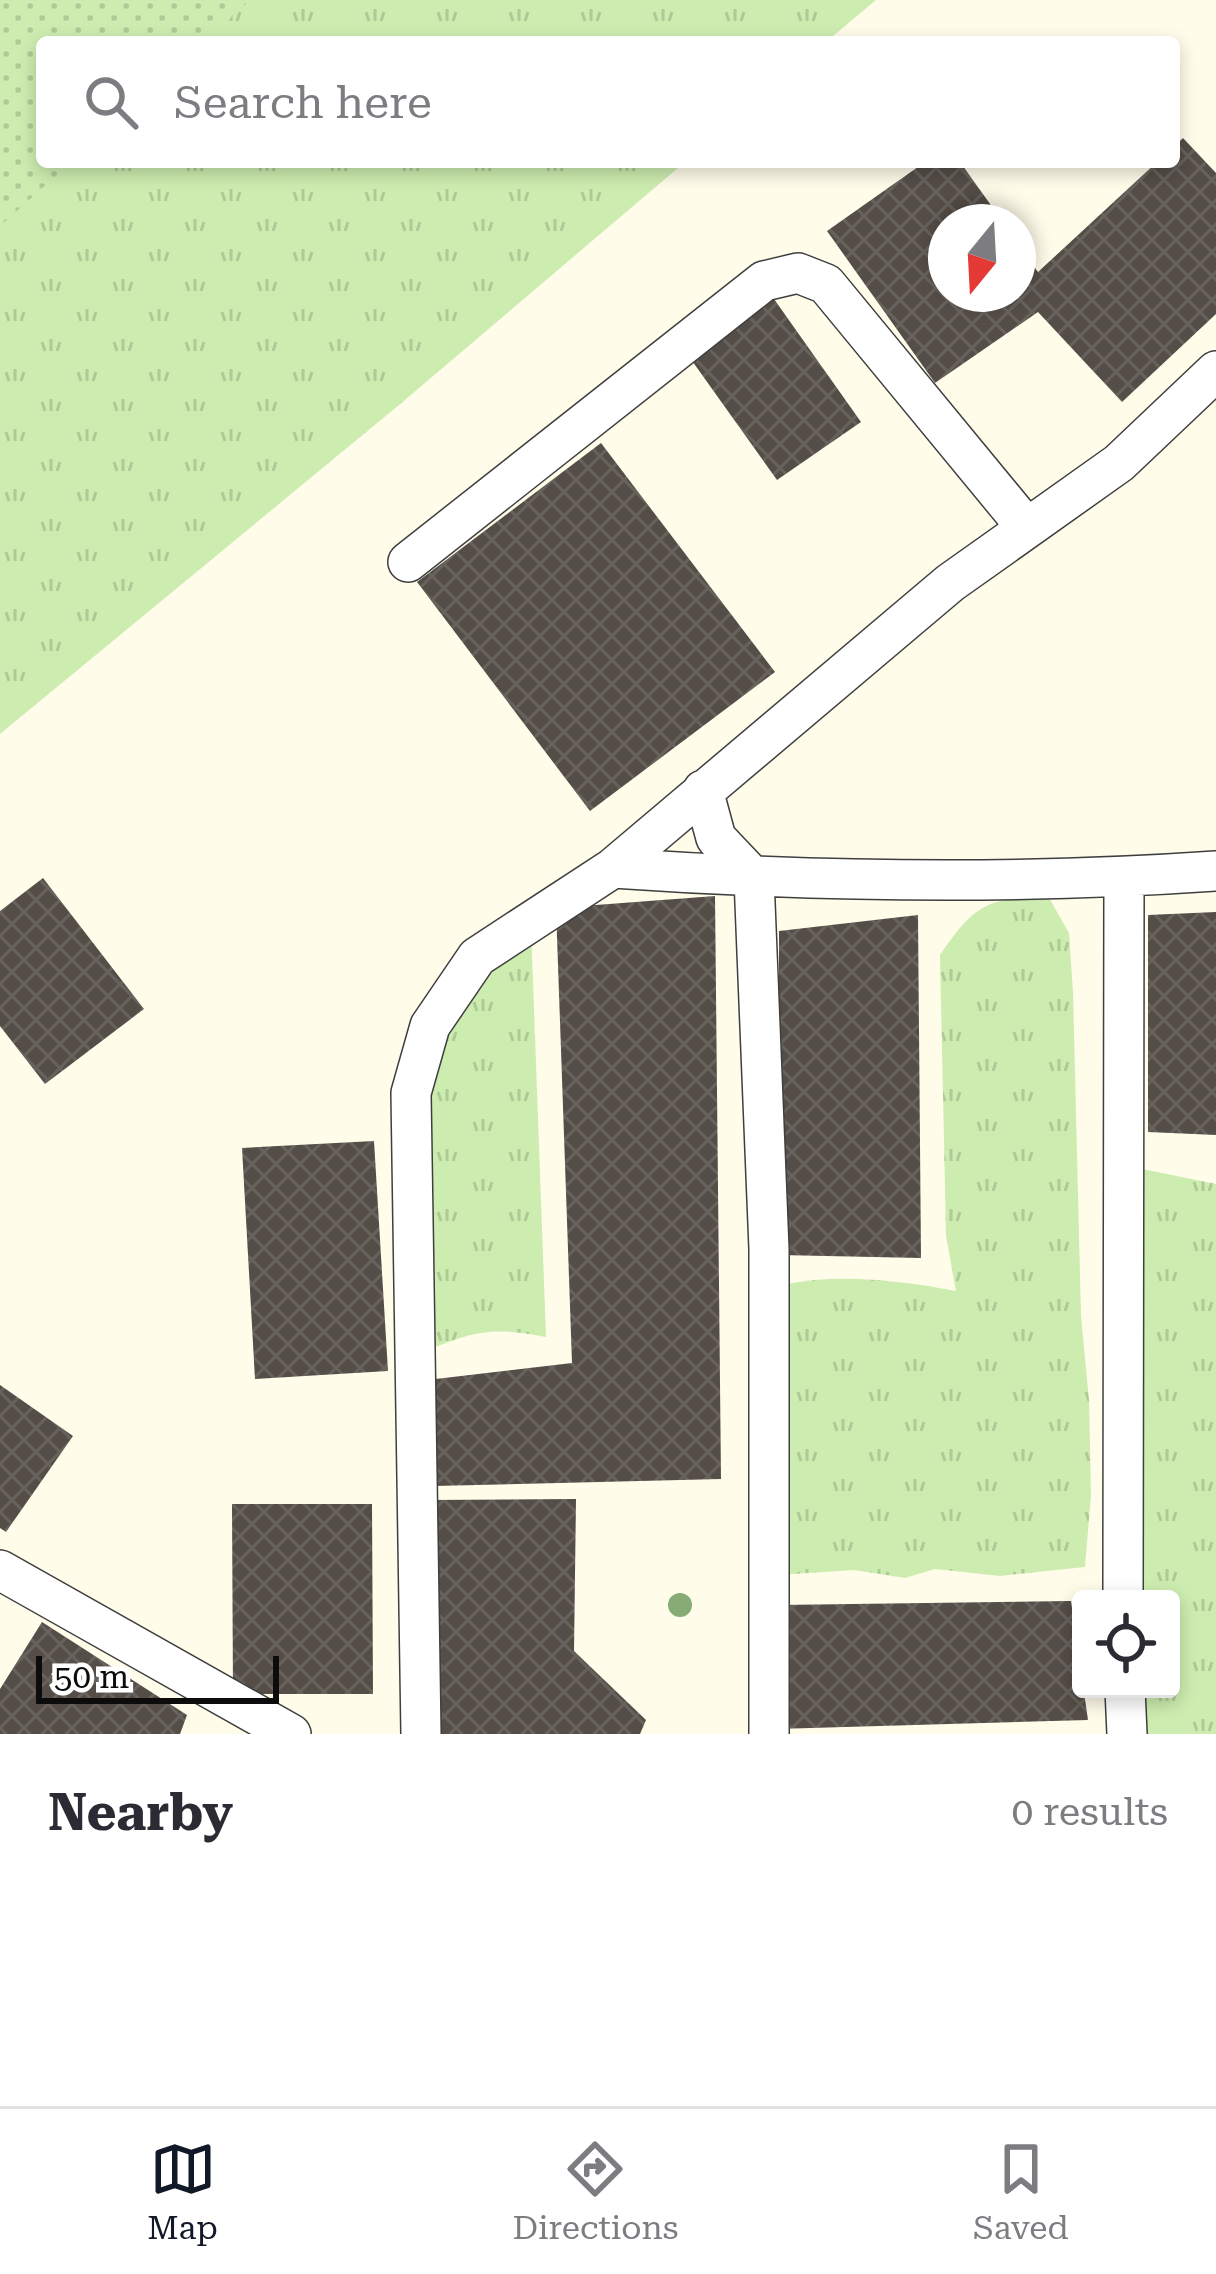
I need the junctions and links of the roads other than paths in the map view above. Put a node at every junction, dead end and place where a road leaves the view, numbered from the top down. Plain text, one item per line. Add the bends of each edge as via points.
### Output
1 (1216, 371) edge
2 (1028, 528) junction
3 (408, 562) dead end
4 (703, 790) junction
5 (613, 868) junction
6 (1216, 871) edge
7 (754, 878) junction
8 (1124, 878) junction
9 (0, 1570) edge
10 (1123, 1590) edge
11 (1125, 1698) edge
12 (291, 1734) edge
13 (422, 1734) edge
14 (770, 1734) edge
15 (1127, 1734) edge

1 - 2 street via 1119,463
2 - 3 street via 826,284 797,273 764,281
2 - 4 street via 950,583
4 - 5 street
4 - 7 street via 716,838
5 - 7 street
5 - 13 street via 477,957 430,1026 411,1093
6 - 8 street
7 - 8 street
7 - 14 street via 769,1249
8 - 10 street
9 - 12 street
11 - 15 street

